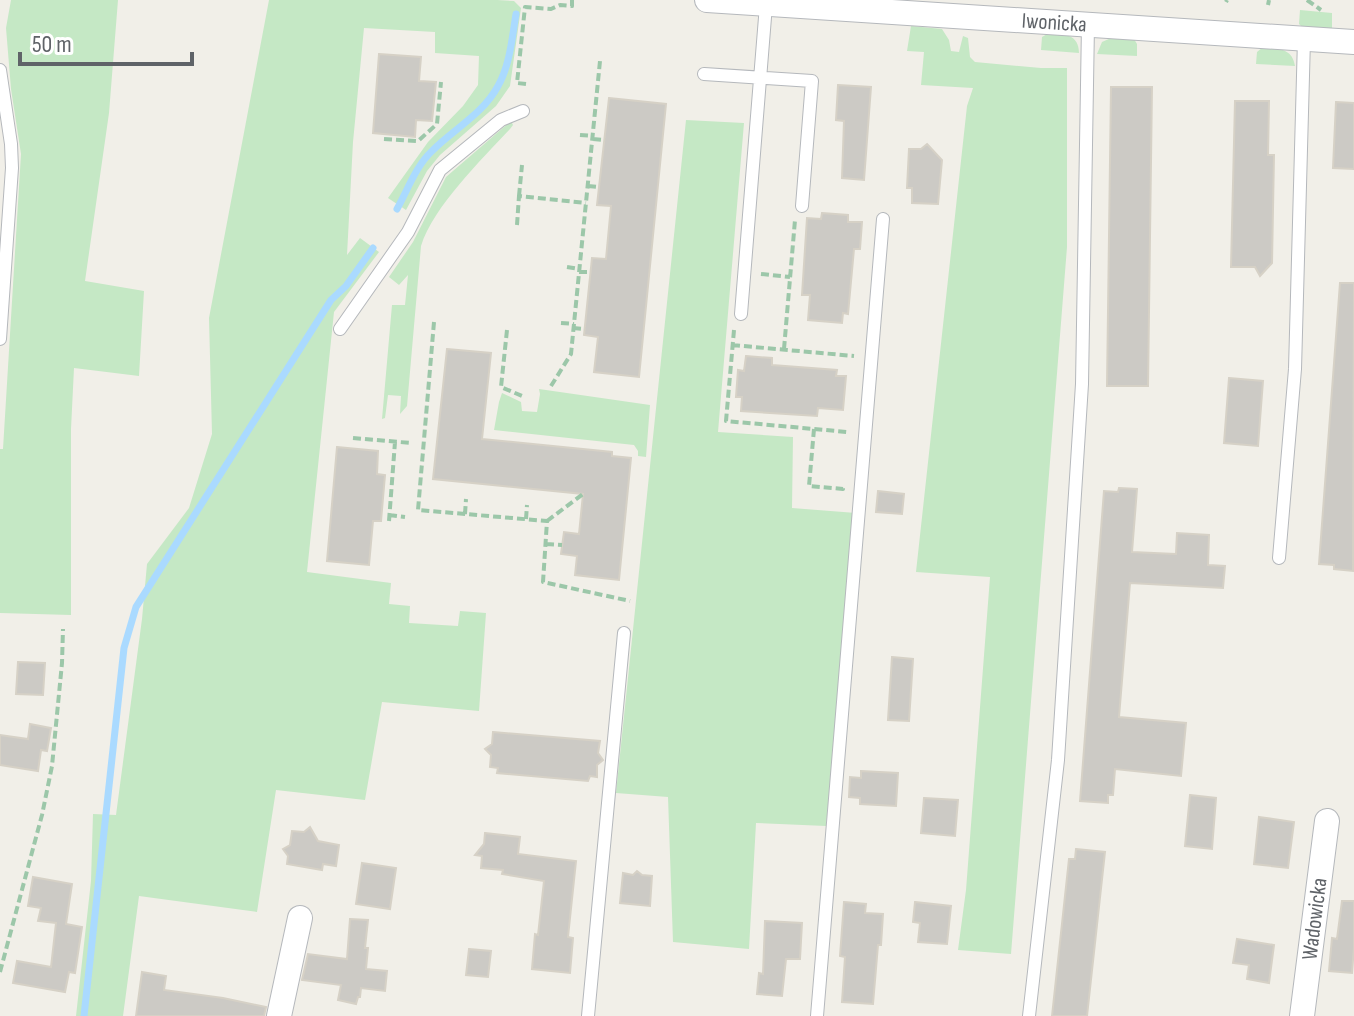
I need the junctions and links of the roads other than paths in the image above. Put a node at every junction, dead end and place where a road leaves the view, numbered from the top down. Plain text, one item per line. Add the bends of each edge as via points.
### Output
1 (707, 0) edge
2 (766, 5) junction
3 (918, 7) edge
4 (1088, 25) junction
5 (1304, 39) junction
6 (1354, 42) edge
7 (0, 70) edge
8 (704, 74) dead end
9 (760, 78) junction
10 (523, 111) dead end
11 (802, 206) road end
12 (883, 219) dead end
13 (741, 314) road end
14 (340, 329) dead end
15 (0, 339) edge
16 (1279, 558) dead end
17 (624, 633) dead end
18 (1327, 821) dead end
19 (300, 918) dead end
20 (279, 1016) edge
21 (588, 1016) edge
22 (817, 1016) edge
23 (1029, 1016) edge
24 (1302, 1016) edge

1 - 2 street, Iwonicka
2 - 3 street, Iwonicka
2 - 9 lane
3 - 4 street, Iwonicka
4 - 5 street, Iwonicka
4 - 23 lane via 1082,384 1058,760
5 - 6 street, Iwonicka
5 - 16 lane via 1295,369
7 - 15 lane via 12,168
8 - 9 lane
9 - 11 lane via 812,81
9 - 13 lane
10 - 14 lane via 501,120 440,170 408,232
12 - 22 lane
17 - 21 lane
18 - 24 street, Wadowicka
19 - 20 street

